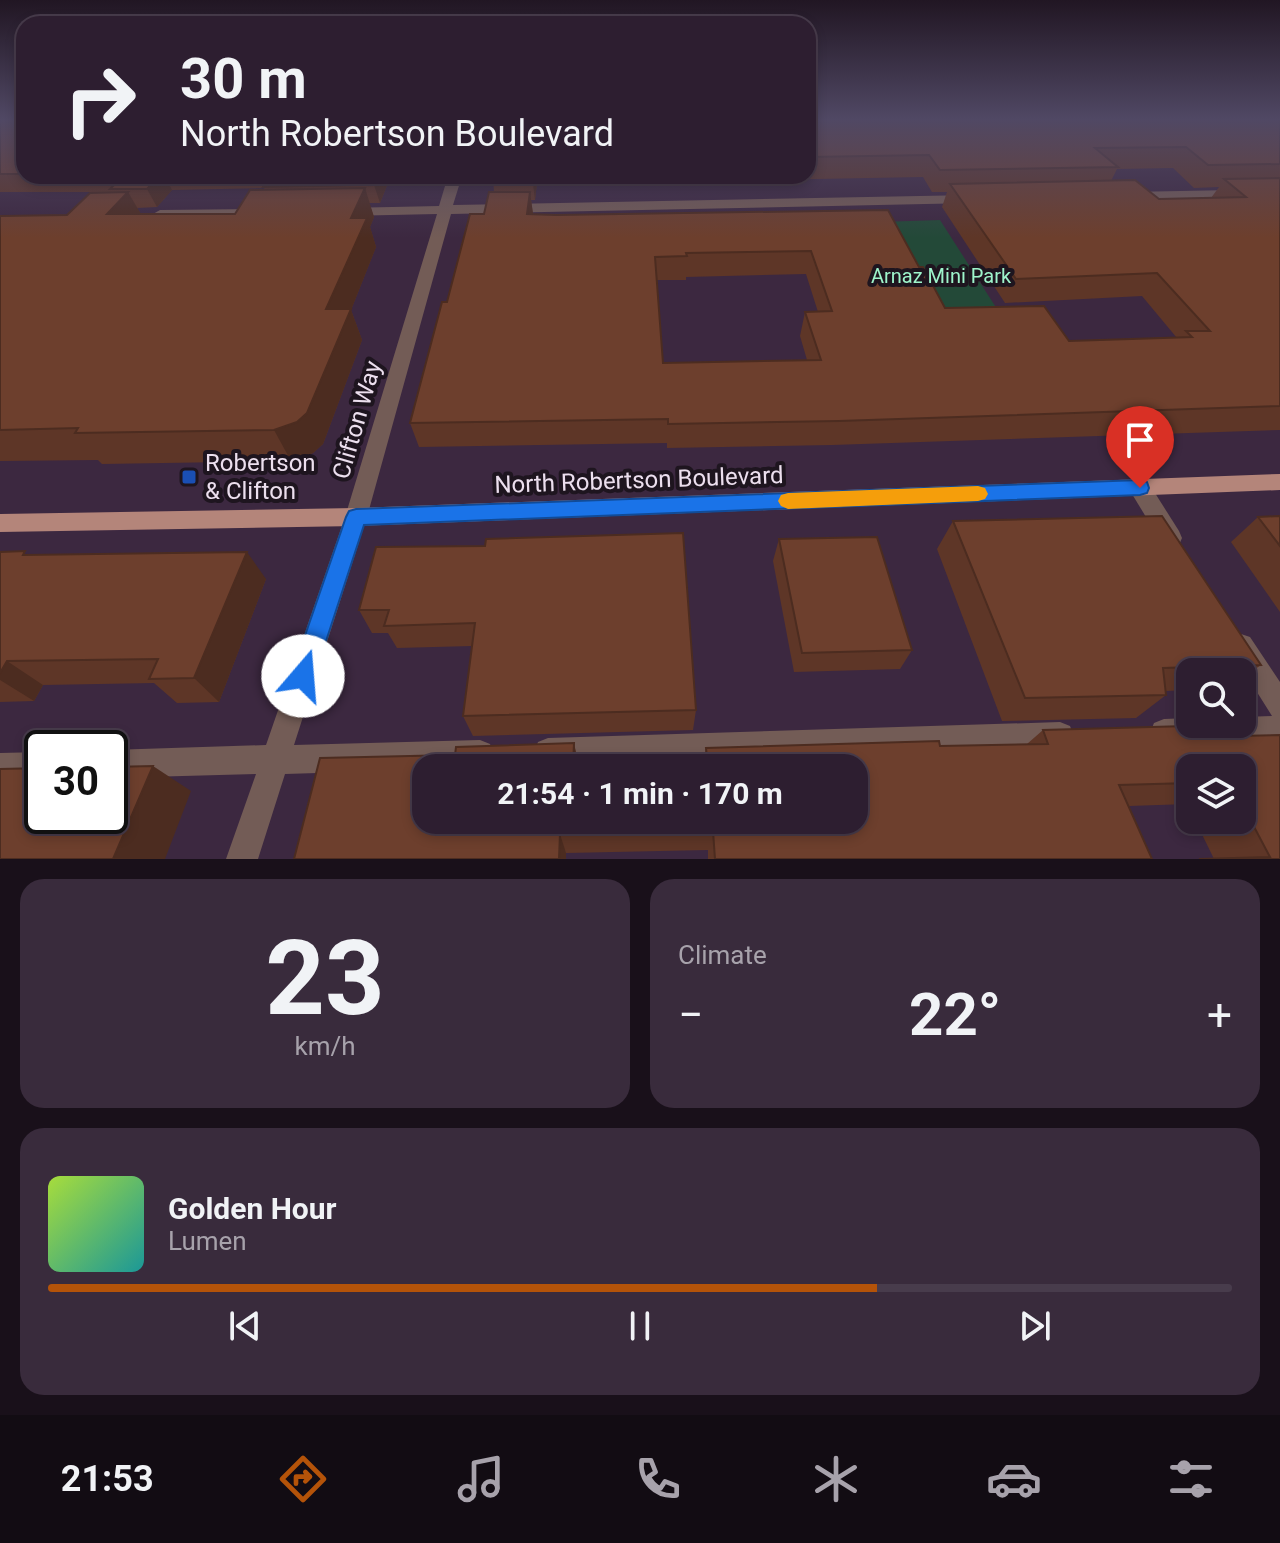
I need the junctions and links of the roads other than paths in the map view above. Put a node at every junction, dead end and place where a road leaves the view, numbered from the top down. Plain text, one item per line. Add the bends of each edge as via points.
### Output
1 (453, 184) edge
2 (1280, 193) edge
3 (1106, 197) edge
4 (980, 199) edge
5 (445, 210) junction
6 (322, 212) edge
7 (276, 213) edge
8 (138, 215) edge
9 (1280, 482) edge
10 (1140, 488) junction
11 (356, 517) junction
12 (0, 523) edge
13 (1187, 562) edge
14 (1229, 627) edge
15 (1280, 706) edge
16 (1280, 730) edge
17 (1138, 734) edge
18 (1091, 735) edge
19 (275, 760) junction
20 (128, 764) edge
21 (24, 766) edge
22 (0, 767) edge
23 (242, 859) edge

1 - 5 street, Clifton Way
2 - 3 street
4 - 5 street
5 - 6 street
5 - 11 street, Clifton Way
7 - 8 street
9 - 10 main road, North Robertson Boulevard
10 - 11 main road, North Robertson Boulevard
10 - 13 street
11 - 12 main road, North Robertson Boulevard
11 - 19 street, Clifton Way
14 - 15 street
16 - 17 street
18 - 19 street
19 - 20 street
19 - 23 street, Clifton Way
21 - 22 street

